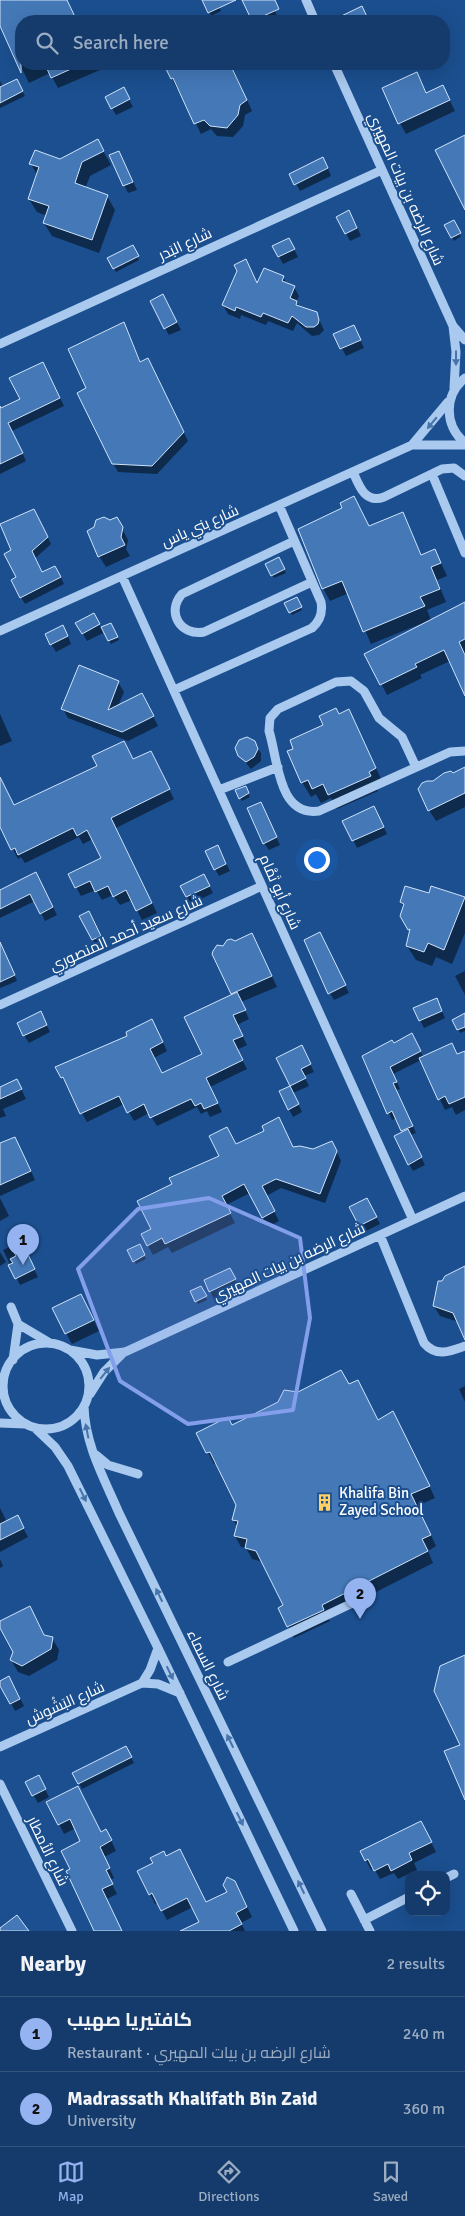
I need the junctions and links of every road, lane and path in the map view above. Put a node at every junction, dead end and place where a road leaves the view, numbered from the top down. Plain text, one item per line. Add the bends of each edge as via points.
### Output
1 (306, 0) edge
2 (312, 15) edge
3 (337, 70) edge
4 (382, 170) junction
5 (453, 326) junction
6 (465, 340) edge
7 (0, 344) edge
8 (465, 378) edge
9 (454, 390) junction
10 (450, 400) junction
11 (465, 444) edge
12 (412, 446) junction
13 (353, 472) junction
14 (432, 474) junction
15 (465, 476) edge
16 (279, 506) junction
17 (294, 541) junction
18 (465, 553) edge
19 (122, 576) junction
20 (312, 582) junction
21 (0, 631) edge
22 (174, 690) junction
23 (465, 751) edge
24 (278, 767) junction
25 (416, 767) junction
26 (219, 790) junction
27 (262, 886) junction
28 (0, 1005) edge
29 (465, 1196) edge
30 (413, 1220) junction
31 (380, 1235) junction
32 (11, 1307) dead end
33 (18, 1324) junction
34 (51, 1343) junction
35 (465, 1346) edge
36 (70, 1350) junction
37 (125, 1352) junction
38 (13, 1360) junction
39 (2, 1392) edge
40 (88, 1396) junction
41 (84, 1406) junction
42 (0, 1423) edge
43 (25, 1424) junction
44 (35, 1428) junction
45 (92, 1452) junction
46 (138, 1474) dead end
47 (360, 1599) dead end
48 (158, 1648) junction
49 (228, 1662) dead end
50 (142, 1683) junction
51 (180, 1693) junction
52 (0, 1747) edge
53 (0, 1784) edge
54 (351, 1894) dead end
55 (405, 1899) edge
56 (364, 1920) junction
57 (72, 1931) edge
58 (294, 1931) edge
59 (322, 1931) edge
60 (370, 1931) edge

1 - 2 street
3 - 4 street, شارع الرضه بن بيات المهيري
4 - 5 street, شارع الرضه بن بيات المهيري
4 - 7 street, شارع البَدر
5 - 6 street, شارع الرضه بن بيات المهيري
5 -> 9 street, شارع الرضه بن بيات المهيري
8 - 9 street
9 - 10 street
10 - 11 street via 450,421
10 -> 12 street, شارع بني ياس
11 - 12 street, شارع بني ياس
12 - 13 street, شارع بني ياس
13 - 14 street via 364,494 379,499
13 - 16 street, شارع بني ياس
14 - 15 street via 448,468 460,470
14 - 18 street
16 - 17 street
16 - 19 street, شارع بني ياس
17 - 20 street
17 - 20 street via 182,594 175,606 176,619 190,632 204,632
19 - 21 street, شارع بني ياس
19 - 22 street, شارع أبو تَمَّام
20 - 22 street via 322,612 312,628
22 - 26 street, شارع أبو تَمَّام
23 - 25 street via 450,752
24 - 25 street via 290,801 299,809 312,812
24 - 25 street via 268,727 274,713 346,680 361,687 379,718 398,731
24 - 26 street
26 - 27 street, شارع أبو تَمَّام
27 - 28 street, شارع سعيد أحمد المنصوري
27 - 30 street, شارع أبو تَمَّام
29 - 30 street, شارع الرضه بن بيات المهيري
30 - 31 street, شارع الرضه بن بيات المهيري
31 - 35 street via 424,1343 439,1353
31 - 37 street, شارع الرضه بن بيات المهيري
32 - 33 street
33 - 34 street
33 - 38 street
34 - 36 street
34 - 38 street via 29,1347
36 - 37 street, شارع الرضه بن بيات المهيري via 97,1355
36 - 40 street via 88,1375
40 -> 37 street, شارع الرضه بن بيات المهيري via 104,1372
38 - 39 street
39 - 43 street via 10,1409
40 - 41 street
41 - 44 street via 63,1426
45 -> 41 street, شارع السماء
42 - 43 street
43 - 44 street
44 -> 48 street via 55,1447 68,1466
45 - 46 street via 108,1465
59 -> 45 street, شارع السماء
47 - 49 street
48 - 50 street
48 -> 51 street
50 - 51 street via 166,1686
50 - 52 street, شارع البَشُوش
51 -> 58 street
53 - 57 street, شارع الأمطار
54 - 56 street
55 - 56 street
56 - 60 street

